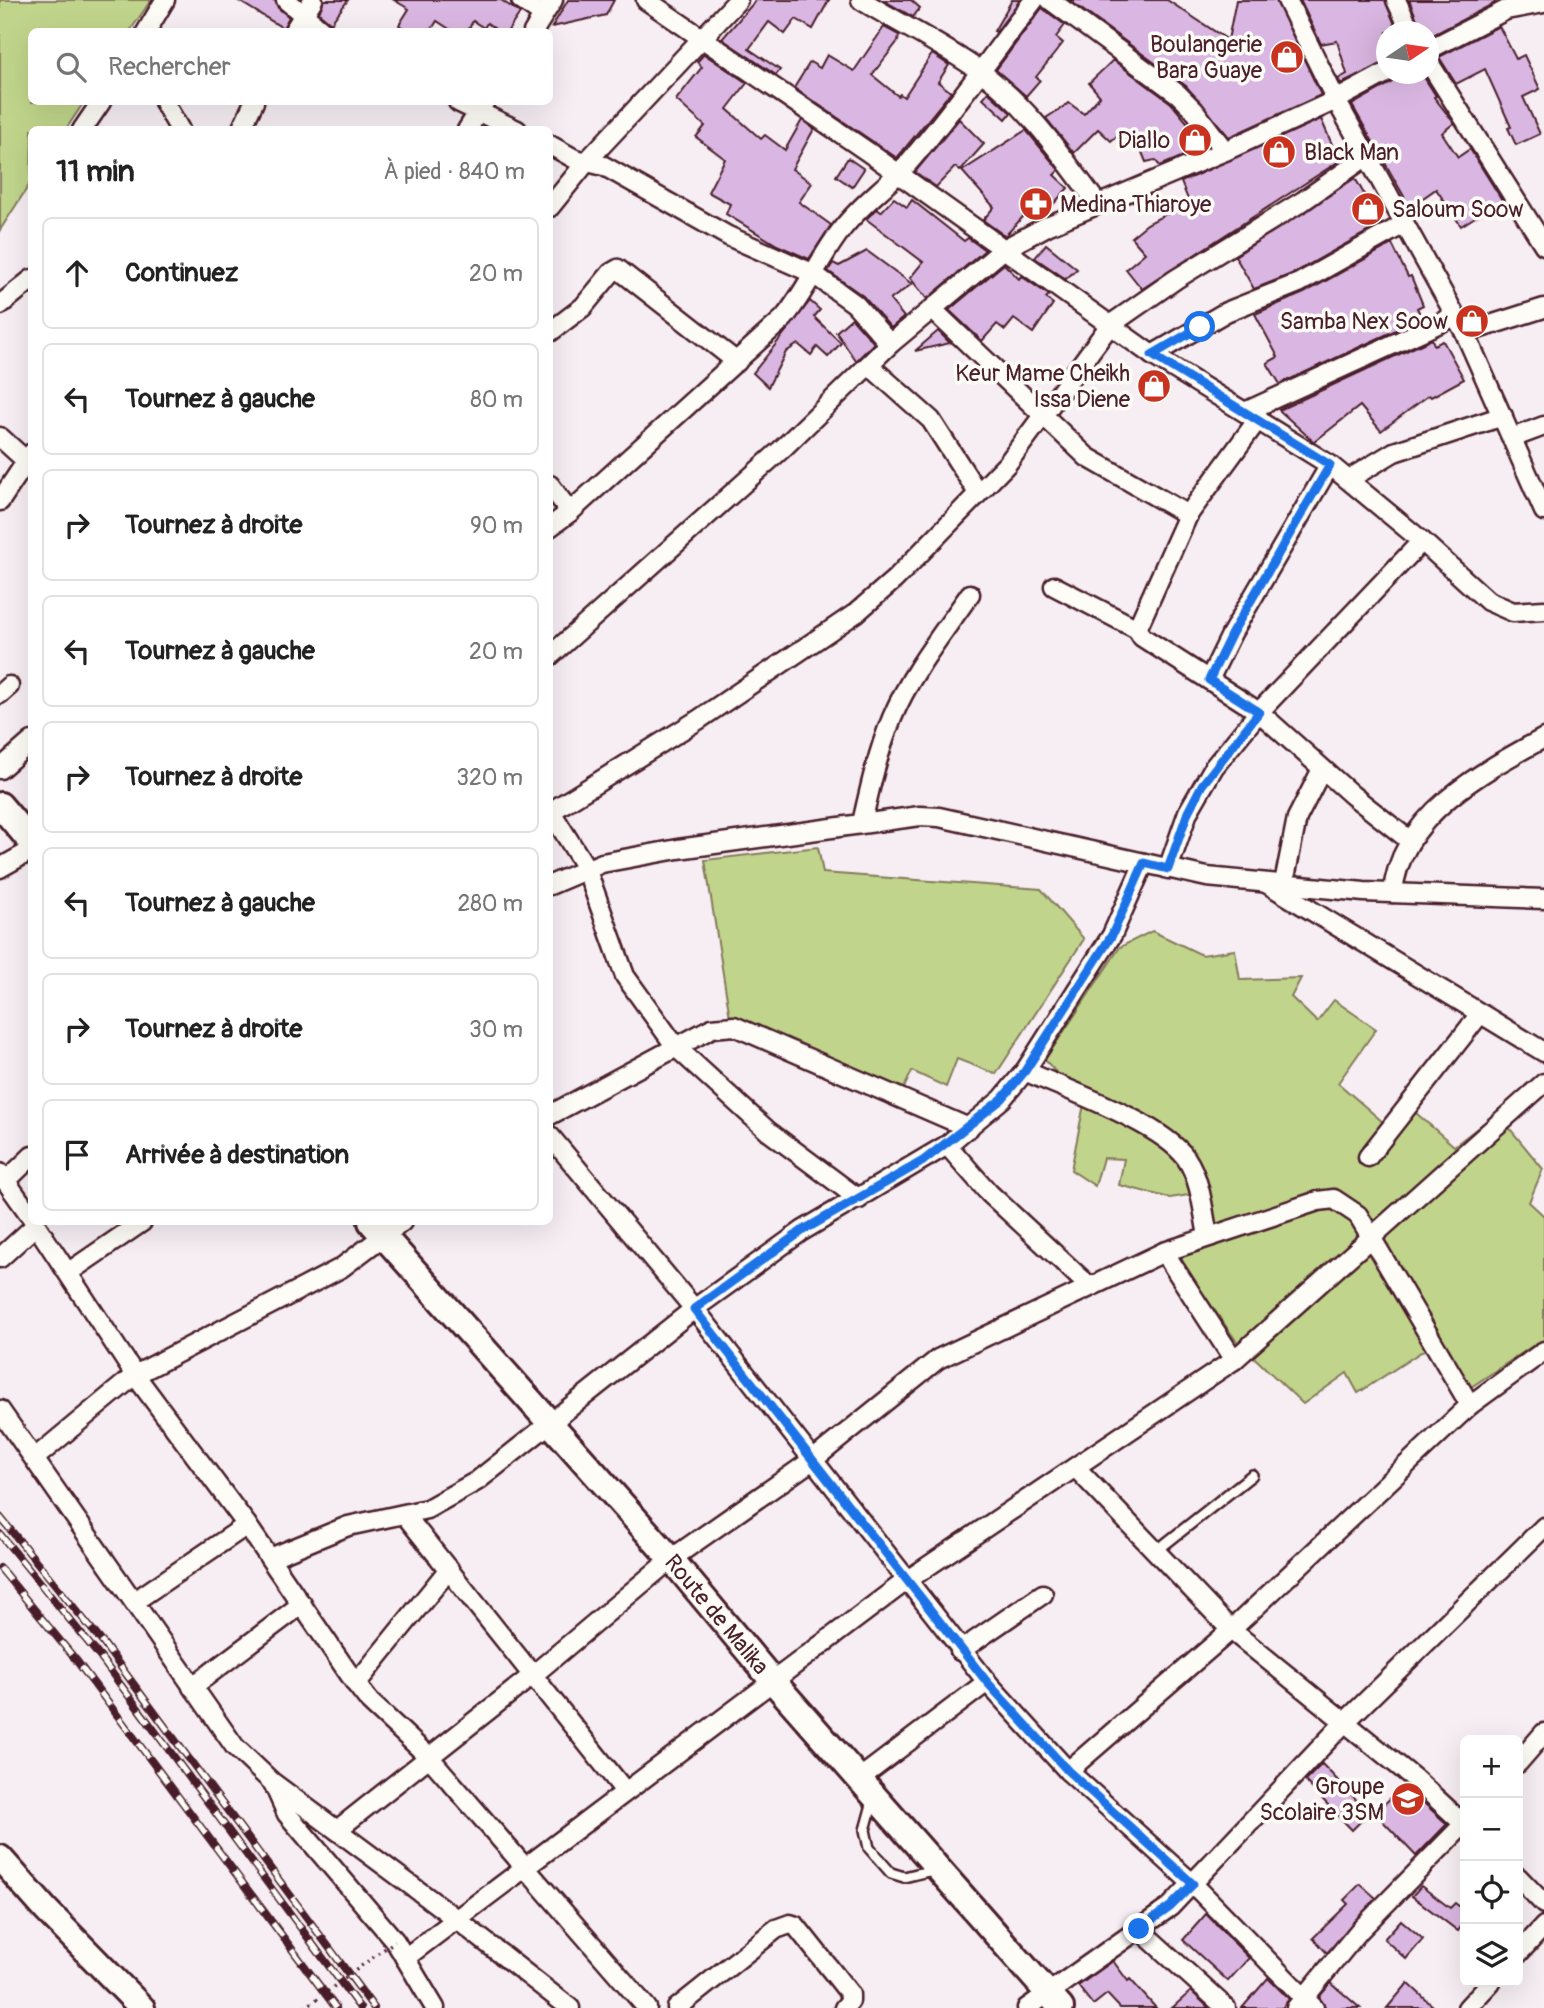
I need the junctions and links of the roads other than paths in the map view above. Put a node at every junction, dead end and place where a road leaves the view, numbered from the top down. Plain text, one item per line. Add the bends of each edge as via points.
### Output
1 (165, 0) edge
2 (286, 0) edge
3 (521, 0) edge
4 (646, 0) edge
5 (738, 0) edge
6 (861, 0) edge
7 (1034, 0) edge
8 (1050, 0) edge
9 (1287, 0) edge
10 (1396, 0) edge
11 (309, 6) edge
12 (548, 7) edge
13 (1542, 7) edge
14 (1406, 21) edge
15 (148, 28) edge
16 (295, 28) edge
17 (322, 28) edge
18 (535, 28) edge
19 (701, 40) junction
20 (1439, 45) edge
21 (980, 71) junction
22 (1439, 77) edge
23 (1376, 79) edge
24 (1336, 100) junction
25 (99, 105) edge
26 (166, 105) edge
27 (253, 105) edge
28 (482, 106) edge
29 (85, 126) edge
30 (178, 126) edge
31 (243, 126) edge
32 (470, 126) edge
33 (511, 126) edge
34 (553, 147) edge
35 (1225, 151) junction
36 (1367, 156) junction
37 (588, 160) junction
38 (898, 174) junction
39 (553, 203) edge
40 (1097, 204) junction
41 (1404, 224) junction
42 (1544, 245) edge
43 (1004, 249) junction
44 (812, 273) junction
45 (28, 282) edge
46 (0, 305) edge
47 (1544, 308) edge
48 (933, 310) junction
49 (1455, 316) junction
50 (1110, 325) junction
51 (553, 330) edge
52 (1465, 333) junction
53 (891, 344) junction
54 (1152, 355) junction
55 (737, 362) junction
56 (870, 366) junction
57 (1253, 415) junction
58 (1042, 416) junction
59 (1503, 416) junction
60 (1544, 426) edge
61 (0, 437) edge
62 (1513, 438) junction
63 (28, 458) edge
64 (28, 463) edge
65 (1330, 465) junction
66 (1349, 479) junction
67 (553, 489) edge
68 (978, 493) junction
69 (0, 501) edge
70 (1544, 511) edge
71 (570, 512) junction
72 (1188, 515) junction
73 (553, 525) edge
74 (1422, 541) junction
75 (1054, 586) dead end
76 (970, 593) dead end
77 (1544, 610) edge
78 (1137, 629) junction
79 (553, 653) edge
80 (1209, 680) junction
81 (1259, 712) junction
82 (1544, 738) edge
83 (28, 744) edge
84 (0, 769) edge
85 (1322, 769) junction
86 (0, 805) edge
87 (553, 809) edge
88 (553, 816) edge
89 (862, 823) junction
90 (28, 838) edge
91 (1409, 840) junction
92 (28, 852) edge
93 (1144, 863) junction
94 (0, 868) edge
95 (586, 869) junction
96 (1168, 869) junction
97 (1265, 882) junction
98 (1284, 883) junction
99 (553, 884) edge
100 (1393, 893) junction
101 (1544, 899) edge
102 (1480, 1014) junction
103 (676, 1046) junction
104 (1544, 1052) edge
105 (1025, 1071) junction
106 (1544, 1083) edge
107 (553, 1113) edge
108 (969, 1128) junction
109 (553, 1140) edge
110 (947, 1145) junction
111 (1368, 1157) dead end
112 (28, 1159) edge
113 (3, 1177) edge
114 (859, 1199) junction
115 (28, 1213) edge
116 (31, 1225) edge
117 (36, 1225) edge
118 (138, 1225) edge
119 (386, 1226) edge
120 (1208, 1236) junction
121 (1371, 1238) junction
122 (1164, 1252) junction
123 (0, 1258) edge
124 (69, 1272) junction
125 (1089, 1286) junction
126 (694, 1309) junction
127 (1544, 1350) edge
128 (1234, 1360) junction
129 (135, 1375) junction
130 (1470, 1405) junction
131 (0, 1410) edge
132 (548, 1424) junction
133 (35, 1458) junction
134 (814, 1460) junction
135 (1076, 1468) junction
136 (1252, 1475) dead end
137 (405, 1515) junction
138 (247, 1525) junction
139 (1544, 1527) edge
140 (1155, 1552) junction
141 (270, 1558) junction
142 (671, 1559) junction
143 (449, 1569) junction
144 (906, 1581) junction
145 (1043, 1594) dead end
146 (135, 1601) junction
147 (302, 1604) junction
148 (1231, 1630) junction
149 (960, 1651) junction
150 (533, 1675) junction
151 (772, 1680) junction
152 (987, 1682) junction
153 (356, 1684) junction
154 (192, 1687) junction
155 (1343, 1724) junction
156 (1544, 1733) edge
157 (1523, 1757) edge
158 (430, 1758) junction
159 (1068, 1771) junction
160 (272, 1782) junction
161 (867, 1787) junction
162 (625, 1790) junction
163 (1460, 1820) edge
164 (1460, 1829) edge
165 (337, 1830) junction
166 (0, 1858) edge
167 (526, 1865) junction
168 (939, 1869) junction
169 (1523, 1882) edge
170 (1193, 1884) junction
171 (1544, 1904) edge
172 (455, 1918) junction
173 (1544, 1926) edge
174 (1139, 1929) junction
175 (1523, 1949) edge
176 (405, 1958) junction
177 (1486, 1987) edge
178 (1055, 2000) edge
179 (1305, 2004) edge
180 (142, 2008) edge
181 (435, 2008) edge
182 (570, 2008) edge
183 (647, 2008) edge
184 (677, 2008) edge
185 (844, 2008) edge
186 (1027, 2008) edge
187 (1226, 2008) edge
188 (1467, 2008) edge

1 - 15 street
2 - 11 street
3 - 12 street
4 - 19 street
5 - 19 street
6 - 21 street
7 - 21 street
8 - 35 street via 1178,94
9 - 24 street
10 - 14 street
11 - 16 street
11 - 17 street
12 - 18 street
13 - 20 street via 1506,10
19 - 37 street
19 - 38 street
21 - 38 street
21 - 40 street via 1041,128
22 - 42 street
23 - 24 street
24 - 35 street
24 - 36 street
25 - 29 street
26 - 30 street
27 - 31 street
28 - 32 street
28 - 33 street
34 - 37 street via 575,159
35 - 40 street
36 - 41 street
36 - 50 street
37 - 39 street
37 - 44 street via 728,236
38 - 43 street
38 - 44 street via 843,228
40 - 43 street
41 - 49 street
41 - 54 street via 1299,283 1226,312
43 - 48 street
43 - 50 street
44 - 53 street via 849,298
44 - 55 street via 804,293 784,318
45 - 46 street
47 - 52 street
48 - 53 street
48 - 58 street
49 - 52 street
49 - 57 street
50 - 54 street
50 - 58 street
51 - 55 street via 577,313 618,269
52 - 59 street
53 - 56 street
54 - 57 street
55 - 71 street
56 - 68 street via 932,420
56 - 79 street
57 - 65 street
57 - 72 street
58 - 68 street via 1007,464
58 - 72 street via 1087,457
59 - 62 street
59 - 66 street via 1394,452
60 - 62 street
61 - 63 street
62 - 70 street
64 - 69 street
65 - 66 street
65 - 80 street
66 - 74 street
67 - 71 street
68 - 87 street via 856,613 698,720
71 - 73 street
72 - 78 street
74 - 77 street via 1488,601 1513,612
74 - 81 street
75 - 78 street
76 - 89 street via 893,716
78 - 80 street via 1142,637
80 - 81 street
81 - 85 street
81 - 96 street via 1202,785
82 - 91 street via 1484,772
83 - 84 street
85 - 91 street
85 - 98 street via 1297,818
86 - 90 main road
88 - 95 street
89 - 93 street via 939,817
89 - 95 street via 678,849
91 - 100 street
92 - 94 street
93 - 96 street
93 - 105 street via 1112,935
95 - 99 street
95 - 103 street via 625,976
96 - 97 street
97 - 98 street
97 - 102 street
98 - 100 street
100 - 101 street
102 - 104 street
102 - 111 street
103 - 107 street
103 - 108 street via 712,1028 734,1026
103 - 114 street via 768,1131
105 - 108 street
105 - 120 street via 1161,1134 1186,1158 1197,1182
106 - 121 street
108 - 110 street
109 - 126 street
110 - 114 street
110 - 125 street via 989,1193
112 - 113 street
113 - 115 street
114 - 126 street via 802,1231
116 - 123 street
117 - 124 street
118 - 124 street
119 - 129 street via 341,1268
119 - 132 main road, Route de Malika
120 - 121 street via 1334,1199 1358,1215
120 - 122 street
121 - 128 street
121 - 130 street
122 - 125 street
122 - 128 street
124 - 129 street
125 - 134 street via 939,1359
126 - 132 street
126 - 134 street
127 - 130 street
128 - 135 street
129 - 133 street
129 - 138 street
130 - 148 street
131 - 133 street
132 - 137 street via 477,1481 441,1503
132 - 142 main road, Route de Malika
133 - 146 street
134 - 142 street
134 - 144 street
135 - 140 street
135 - 144 street
136 - 140 lane
137 - 141 street via 348,1526
137 - 143 street
138 - 141 street
138 - 146 street
139 - 155 street
140 - 148 street
141 - 147 street
142 - 150 street
142 - 151 main road, Route de Malika
143 - 150 street
143 - 153 street
144 - 149 street
144 - 151 street
145 - 149 street
146 - 154 street
147 - 153 street
147 - 154 street
148 - 155 street
148 - 159 street
149 - 152 street
150 - 158 street
150 - 162 street
151 - 161 main road, Route de Malika
151 - 162 street
152 - 159 street
152 - 161 street
153 - 158 street
154 - 160 street via 235,1747
155 - 163 street
155 - 170 street
156 - 157 street
158 - 165 street
158 - 167 street
159 - 170 street
160 - 165 street
160 - 176 street via 287,1814
161 - 168 main road, Route de Malika
161 - 168 lane via 869,1848 891,1873 904,1877
162 - 167 street
164 - 179 street via 1359,1931
165 - 172 street
166 - 180 main road
167 - 172 street
167 - 183 street
168 - 178 main road, Route de Malika
169 - 171 street
170 - 174 street
170 - 179 street
172 - 176 street
172 - 182 street
173 - 175 street
174 - 178 street
174 - 187 street
176 - 181 street
177 - 188 street
178 - 186 street
184 - 185 street via 776,1929 790,1924 850,1994

